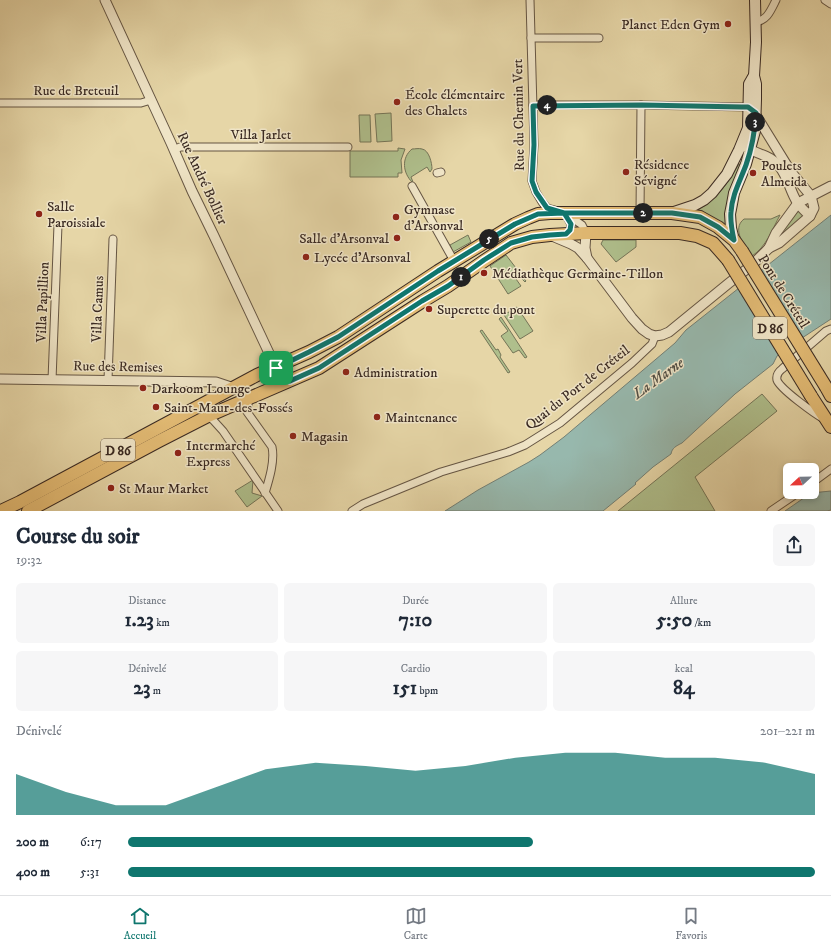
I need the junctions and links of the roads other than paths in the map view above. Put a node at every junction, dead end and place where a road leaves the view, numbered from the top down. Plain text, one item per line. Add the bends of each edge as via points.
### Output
1 (105, 0) edge
2 (530, 0) edge
3 (755, 0) edge
4 (776, 0) edge
5 (825, 0) edge
6 (831, 4) edge
7 (756, 22) junction
8 (531, 38) junction
9 (599, 38) dead end
10 (151, 100) junction
11 (0, 103) edge
12 (642, 105) junction
13 (533, 106) junction
14 (752, 110) junction
15 (742, 143) junction
16 (348, 147) dead end
17 (174, 150) junction
18 (750, 150) junction
19 (412, 186) dead end
20 (831, 186) edge
21 (811, 196) junction
22 (798, 203) junction
23 (640, 212) junction
24 (564, 213) junction
25 (672, 213) junction
26 (810, 216) junction
27 (58, 225) dead end
28 (586, 233) junction
29 (566, 234) junction
30 (550, 235) junction
31 (113, 239) dead end
32 (734, 240) junction
33 (769, 248) junction
34 (587, 258) junction
35 (454, 261) junction
36 (831, 330) edge
37 (655, 336) junction
38 (276, 368) junction
39 (0, 379) edge
40 (52, 380) junction
41 (108, 380) junction
42 (290, 381) junction
43 (234, 388) junction
44 (828, 391) edge
45 (248, 399) junction
46 (208, 416) junction
47 (829, 424) edge
48 (831, 469) edge
49 (819, 478) edge
50 (265, 493) junction
51 (789, 499) edge
52 (1, 511) edge
53 (30, 511) edge
54 (278, 511) edge
55 (352, 511) edge
56 (771, 511) edge

1 - 10 street, Rue André Bollier
2 - 8 street, Rue du Chemin Vert
3 - 7 main road
4 - 7 street via 764,20
5 - 6 street
7 - 14 main road via 756,84
8 - 9 street
8 - 13 street, Rue du Chemin Vert
10 - 11 street, Rue de Breteuil via 141,103
10 - 17 street, Rue André Bollier
12 - 13 street
12 - 14 street
12 - 23 street
13 - 24 street, Rue du Chemin Vert via 532,181 547,208
14 - 15 main road
14 - 18 main road via 755,131
14 - 21 street via 791,172
15 - 18 street
15 - 25 main road via 727,174 712,193 695,205
16 - 17 street, Villa Jarlet via 180,147
17 - 38 street, Rue André Bollier
18 - 22 street via 773,159 780,166
18 - 32 main road via 734,193 730,214
19 - 35 street
20 - 21 street
21 - 22 street
21 - 26 street via 814,208
22 - 26 street
22 - 33 street via 776,233
23 - 24 main road, D 86
23 - 25 main road, D 86
24 - 28 street, Rue du Chemin Vert via 582,226
24 - 29 street via 571,224
24 - 35 main road, D 86 via 538,214 528,218
25 - 32 main road, D 86 via 700,217
26 - 33 street via 779,243
27 - 40 street, Villa Papillion
28 - 29 main road, D 86
28 - 34 street
28 - 47 main road, D 86, bridge via 680,233 697,236 713,243 728,260
29 - 30 main road, D 86
30 - 34 street via 572,244
30 - 42 main road, D 86 via 511,243 319,368
31 - 41 street, Villa Camus
32 - 44 main road, Pont de Créteil / D 86, bridge
33 - 37 street via 678,325 665,334
34 - 37 street via 632,318 642,329
35 - 38 main road, D 86 via 338,337
36 - 47 street via 821,335 777,374 782,387
37 - 55 street, Quai du Port de Créteil via 652,344 632,363 560,422 525,445 441,472
38 - 42 street
38 - 43 main road, D 86
39 - 40 street, Rue des Remises
40 - 41 street, Rue des Remises
41 - 43 street, Rue des Remises via 216,382
42 - 45 main road, D 86
43 - 52 main road, D 86
45 - 46 main road, D 86
45 - 50 street via 247,412 272,447 274,454
46 - 50 street via 223,431
46 - 53 main road, D 86
48 - 49 street
50 - 54 street
51 - 56 street

